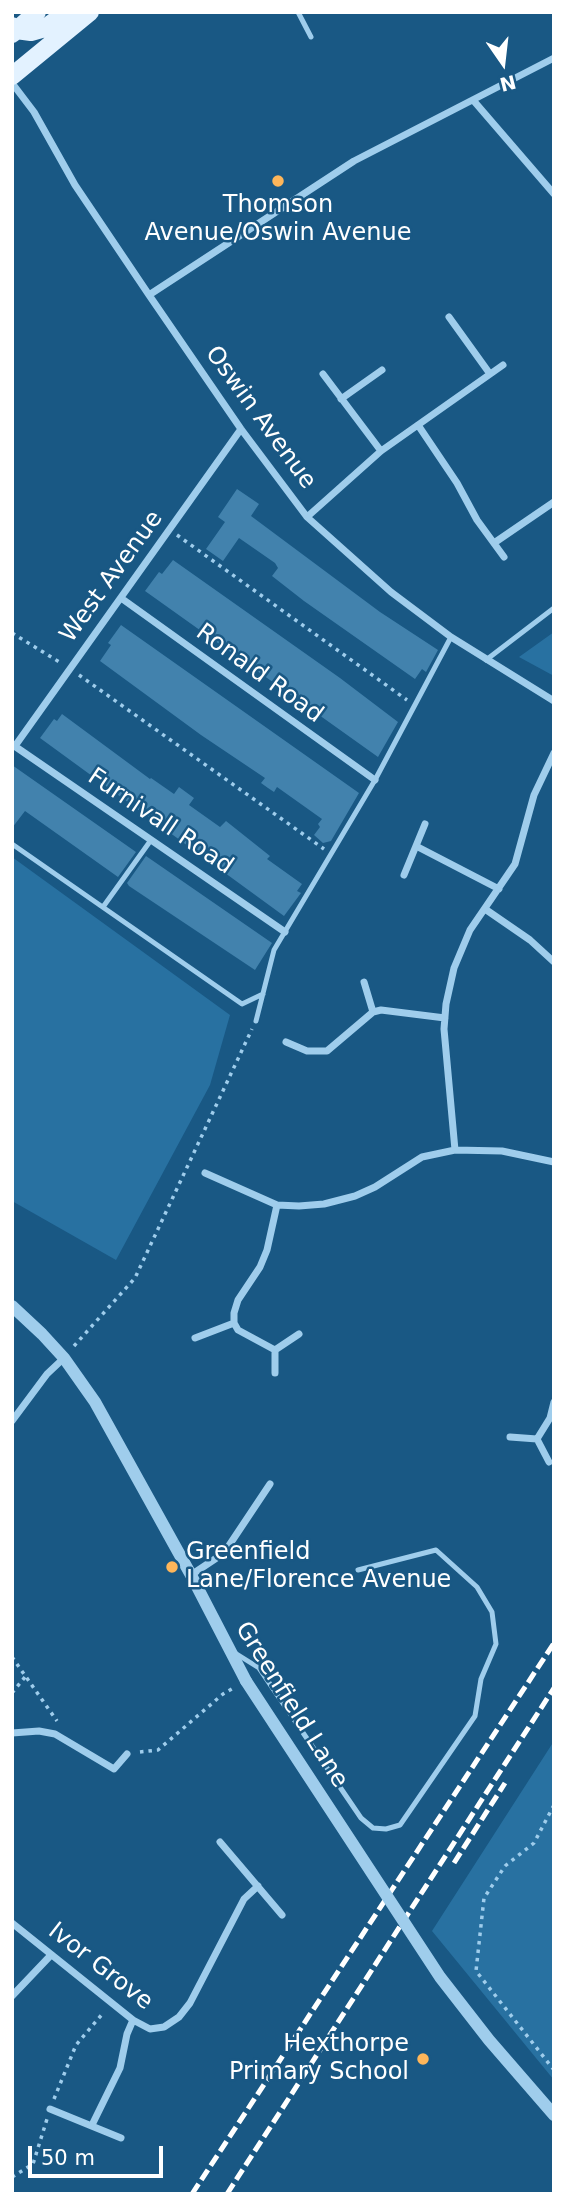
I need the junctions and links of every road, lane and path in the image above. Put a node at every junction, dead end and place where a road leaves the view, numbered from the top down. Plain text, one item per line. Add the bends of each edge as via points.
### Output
1 (37, 12) edge
2 (66, 12) edge
3 (90, 12) edge
4 (298, 12) edge
5 (14, 30) edge
6 (311, 37) dead end
7 (554, 58) edge
8 (12, 76) edge
9 (12, 83) edge
10 (473, 100) junction
11 (554, 194) edge
12 (149, 295) junction
13 (449, 317) dead end
14 (503, 365) dead end
15 (382, 370) dead end
16 (323, 374) dead end
17 (490, 374) junction
18 (341, 399) junction
19 (418, 425) junction
20 (241, 429) junction
21 (381, 452) junction
22 (554, 502) edge
23 (307, 517) junction
24 (170, 530) junction
25 (494, 544) junction
26 (504, 557) dead end
27 (121, 598) junction
28 (554, 608) edge
29 (12, 633) edge
30 (451, 637) junction
31 (486, 660) junction
32 (70, 669) junction
33 (554, 701) edge
34 (415, 705) junction
35 (13, 746) edge
36 (554, 753) edge
37 (375, 780) junction
38 (425, 824) dead end
39 (151, 840) junction
40 (12, 844) edge
41 (416, 846) junction
42 (331, 855) junction
43 (404, 876) dead end
44 (499, 889) junction
45 (103, 907) junction
46 (485, 909) junction
47 (285, 932) junction
48 (554, 962) edge
49 (364, 982) dead end
50 (263, 994) junction
51 (373, 1012) junction
52 (445, 1018) junction
53 (256, 1021) joint
54 (286, 1042) dead end
55 (455, 1150) junction
56 (554, 1162) edge
57 (205, 1173) dead end
58 (277, 1205) junction
59 (12, 1306) edge
60 (234, 1323) junction
61 (299, 1334) dead end
62 (195, 1338) dead end
63 (275, 1350) junction
64 (64, 1358) junction
65 (275, 1373) dead end
66 (554, 1402) edge
67 (12, 1421) edge
68 (510, 1437) dead end
69 (537, 1439) junction
70 (549, 1462) dead end
71 (270, 1484) dead end
72 (358, 1570) dead end
73 (191, 1575) junction
74 (229, 1649) junction
75 (12, 1657) edge
76 (25, 1677) junction
77 (246, 1681) junction
78 (12, 1693) edge
79 (12, 1733) edge
80 (55, 1734) junction
81 (127, 1754) joint
82 (554, 1805) edge
83 (220, 1842) dead end
84 (258, 1886) junction
85 (282, 1915) dead end
86 (12, 1923) edge
87 (51, 1955) junction
88 (12, 1996) edge
89 (112, 2003) junction
90 (133, 2020) junction
91 (554, 2070) edge
92 (50, 2109) junction
93 (554, 2115) edge
94 (92, 2125) junction
95 (121, 2138) dead end
96 (12, 2177) edge

1 - 5 main road
2 - 5 main road via 45,28
3 - 8 main road
4 - 6 lane
7 - 10 street
9 - 12 street, Oswin Avenue
10 - 11 street
10 - 12 street via 354,161
12 - 20 street, Oswin Avenue
13 - 17 street
14 - 17 street
15 - 18 street
16 - 18 street
17 - 19 street
18 - 21 street
19 - 21 street
19 - 25 street
20 - 23 street, Oswin Avenue
20 - 24 street, West Avenue
21 - 23 street
22 - 25 street
23 - 30 street, Oswin Avenue via 391,592
24 - 27 street, West Avenue
24 - 34 path
25 - 26 street
27 - 32 street, West Avenue
27 - 37 street, Ronald Road
28 - 31 lane
29 - 32 path
30 - 31 street, Oswin Avenue
30 - 34 lane
31 - 33 street, Oswin Avenue
32 - 35 street, West Avenue
32 - 42 path
34 - 37 lane
35 - 39 street, Furnivall Road
36 - 44 street via 534,795 515,864
37 - 42 lane
38 - 41 street
39 - 45 lane
39 - 47 street, Furnivall Road
40 - 45 lane
41 - 43 street
41 - 44 street
42 - 47 lane
44 - 46 street
45 - 50 lane via 242,1004
46 - 48 street
46 - 52 street via 461,948
47 - 50 lane via 274,950
49 - 51 street
50 - 53 lane
51 - 52 street
51 - 54 street via 327,1051 307,1051
52 - 55 street
53 - 64 path via 135,1278
55 - 56 street via 502,1151
55 - 58 street via 422,1157 355,1196 324,1204
57 - 58 street
58 - 60 street via 267,1250 238,1300
59 - 64 street, Greenfield Lane
60 - 62 street
60 - 63 street via 238,1330
61 - 63 street
63 - 65 street
64 - 67 street
64 - 73 street, Greenfield Lane via 95,1402
66 - 69 street
68 - 69 street
69 - 70 street
71 - 73 street via 224,1553
72 - 74 lane via 436,1550 477,1587 492,1612 496,1644 481,1679 475,1716 400,1825 373,1828 360,1818 259,1668
73 - 74 street, Greenfield Lane
74 - 77 street, Greenfield Lane
75 - 76 path
76 - 78 path
76 - 80 path via 58,1722
77 - 81 path via 223,1694 158,1750
77 - 93 street, Greenfield Lane, bridge via 440,1977
79 - 80 street
80 - 81 street via 114,1769
82 - 91 path via 534,1843 505,1866 484,1898 476,1971
83 - 84 street
84 - 85 street
84 - 90 street, Ivor Grove via 244,1899 179,2017 164,2028 150,2029
86 - 87 street, Ivor Grove
87 - 88 street
87 - 89 street, Ivor Grove
89 - 90 street, Ivor Grove
89 - 92 path via 76,2045
90 - 94 street via 120,2068
92 - 94 street
92 - 96 path via 33,2164
94 - 95 street

